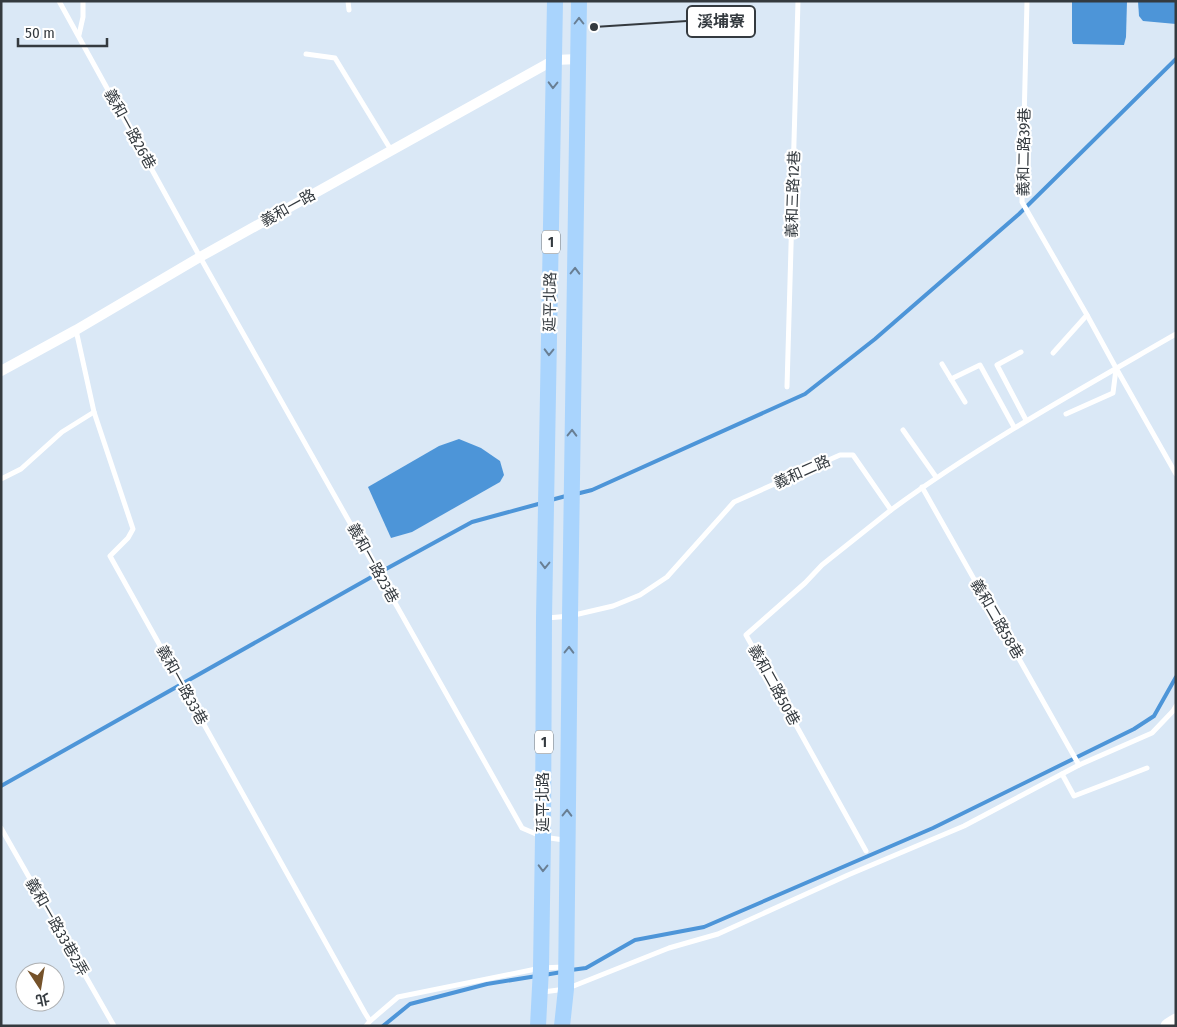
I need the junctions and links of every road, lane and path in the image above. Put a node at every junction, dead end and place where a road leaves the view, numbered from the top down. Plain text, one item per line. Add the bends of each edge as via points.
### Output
1 (59, 1) edge
2 (83, 1) edge
3 (348, 1) edge
4 (555, 1) edge
5 (579, 1) edge
6 (798, 1) edge
7 (1027, 1) edge
8 (348, 10) dead end
9 (79, 36) junction
10 (306, 54) dead end
11 (579, 59) junction
12 (554, 60) junction
13 (391, 151) junction
14 (200, 257) junction
15 (1087, 315) junction
16 (76, 330) junction
17 (1176, 334) edge
18 (1021, 352) dead end
19 (1053, 353) dead end
20 (942, 364) dead end
21 (1116, 368) junction
22 (2, 369) edge
23 (951, 379) junction
24 (787, 387) dead end
25 (965, 402) dead end
26 (94, 412) junction
27 (1066, 414) dead end
28 (1026, 420) junction
29 (1014, 428) junction
30 (903, 430) dead end
31 (1176, 474) edge
32 (936, 477) junction
33 (1, 479) edge
34 (922, 487) junction
35 (891, 510) junction
36 (570, 616) junction
37 (544, 618) junction
38 (1176, 706) edge
39 (1078, 763) junction
40 (1147, 768) dead end
41 (1062, 774) junction
42 (1, 828) edge
43 (543, 837) junction
44 (567, 840) junction
45 (866, 851) dead end
46 (566, 966) junction
47 (541, 968) junction
48 (566, 989) junction
49 (540, 993) junction
50 (1176, 1021) edge
51 (368, 1023) edge
52 (114, 1026) edge
53 (538, 1026) edge
54 (562, 1026) edge
55 (1168, 1026) edge

1 - 9 lane, 義和一路26巷
2 - 9 lane
3 - 8 lane
4 - 12 main road, 延平北路 / 1
11 -> 5 main road, 延平北路 / 1
6 - 24 lane, 義和三路12巷
7 - 15 lane, 義和二路39巷 via 1022,202
9 - 14 lane, 義和一路26巷
10 - 13 lane via 335,58
11 - 12 street, 義和一路
36 -> 11 main road, 延平北路 / 1
12 - 13 street, 義和一路
12 -> 37 main road, 延平北路 / 1
13 - 14 street, 義和一路
14 - 16 street, 義和一路
14 - 43 lane, 義和一路23巷 via 522,828
15 - 19 lane
15 - 21 lane, 義和二路39巷
16 - 22 street, 義和一路
16 - 26 lane, 義和一路33巷
17 - 21 lane
18 - 28 lane via 997,365
20 - 23 lane
21 - 27 lane via 1113,393
21 - 28 lane
21 - 31 lane, 義和二路39巷
23 - 25 lane
23 - 29 lane via 980,365
26 - 33 lane via 62,432 20,469
26 - 51 lane, 義和一路33巷 via 133,529 110,556
28 - 29 lane
29 - 32 lane
30 - 32 lane
32 - 34 lane
34 - 35 lane
34 - 39 lane, 義和二路58巷
35 - 36 lane, 義和二路 via 853,455 840,455 734,502 667,577 640,595 613,606
35 - 45 lane, 義和二路50巷 via 822,565 746,634
36 - 37 lane, 義和二路
44 -> 36 main road, 延平北路 / 1
37 - 43 main road, 延平北路 / 1
38 - 39 lane via 1152,733
39 - 41 lane
40 - 41 lane via 1074,796
41 - 48 lane via 964,826 718,934 669,948
42 - 52 lane, 義和一路33巷2弄
43 - 44 lane, 義和一路23巷
43 -> 47 main road, 延平北路 / 1
44 - 46 main road, 延平北路 / 1
46 - 47 lane
46 - 48 main road, 1
47 - 49 main road, 1
47 - 51 lane via 398,997
48 - 49 lane
48 - 54 main road, 1
49 - 53 main road, 1
50 - 55 street

